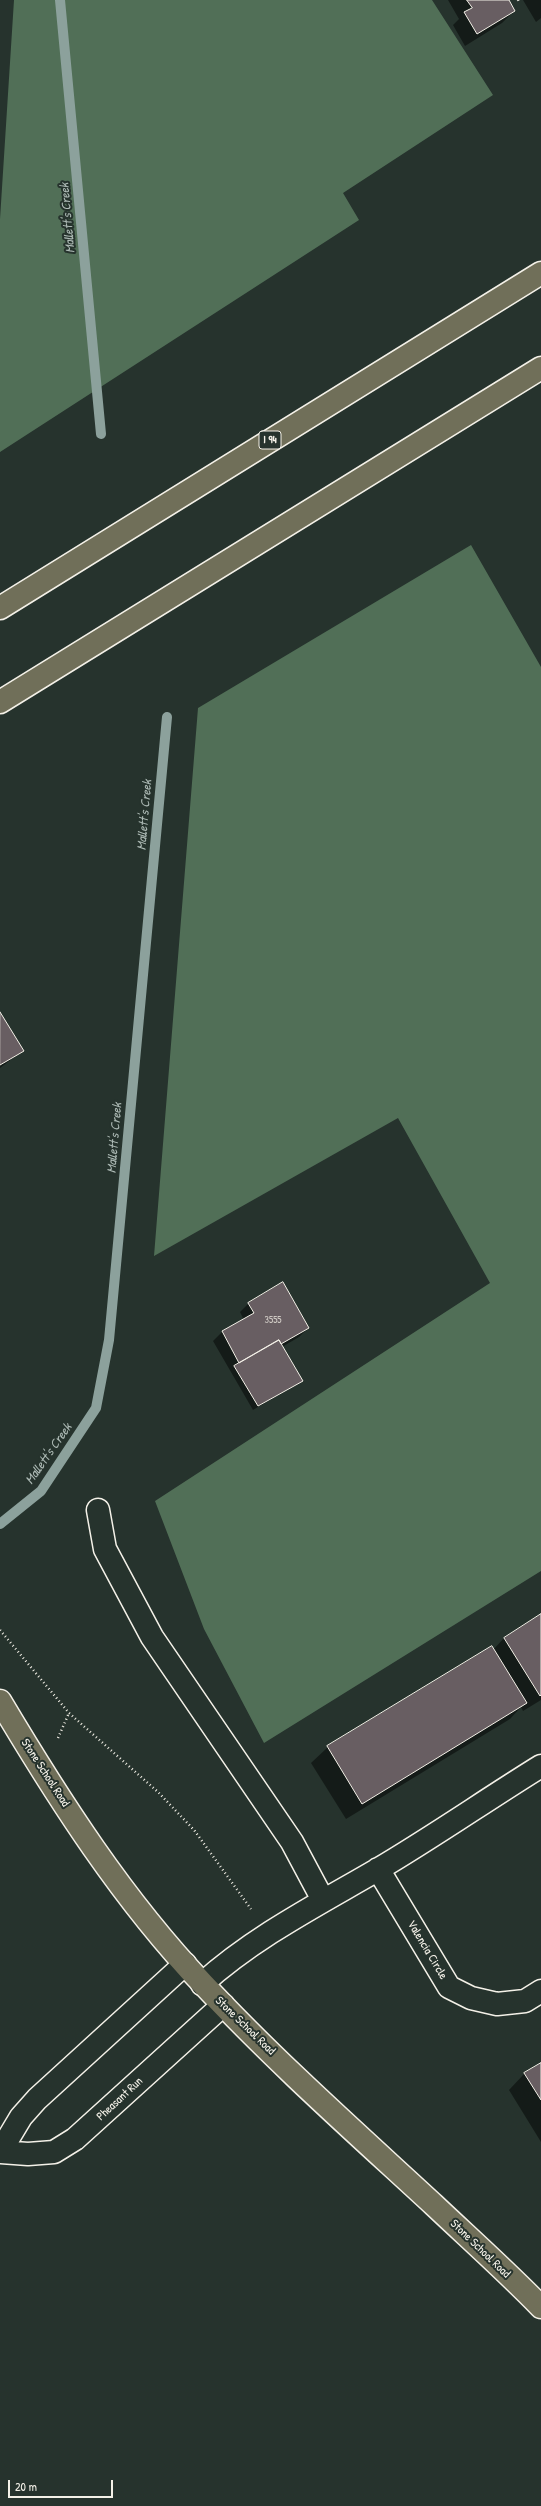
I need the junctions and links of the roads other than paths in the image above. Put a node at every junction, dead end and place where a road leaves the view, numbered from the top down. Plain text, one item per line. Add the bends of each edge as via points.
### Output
1 (541, 273) edge
2 (541, 368) edge
3 (0, 608) edge
4 (0, 702) edge
5 (98, 1510) dead end
6 (0, 1701) edge
7 (541, 1766) edge
8 (378, 1870) junction
9 (323, 1900) junction
10 (185, 1964) junction
11 (202, 1984) junction
12 (541, 1991) edge
13 (223, 2005) junction
14 (0, 2152) edge
15 (541, 2307) edge

1 - 3 main road, I 94
2 - 4 main road
5 - 9 street via 105,1549 152,1637 292,1842
6 - 10 main road, Stone School Road via 43,1773 104,1862
7 - 8 street
8 - 9 street
8 - 12 street, Valencia Circle via 449,1986 471,1998 497,2004 525,2001
9 - 11 street via 225,1963
10 - 11 main road, Stone School Road
10 - 14 street, Pheasant Run via 36,2098
11 - 13 main road, Stone School Road
13 - 14 street, Pheasant Run via 75,2139 54,2152
13 - 15 main road, Stone School Road

